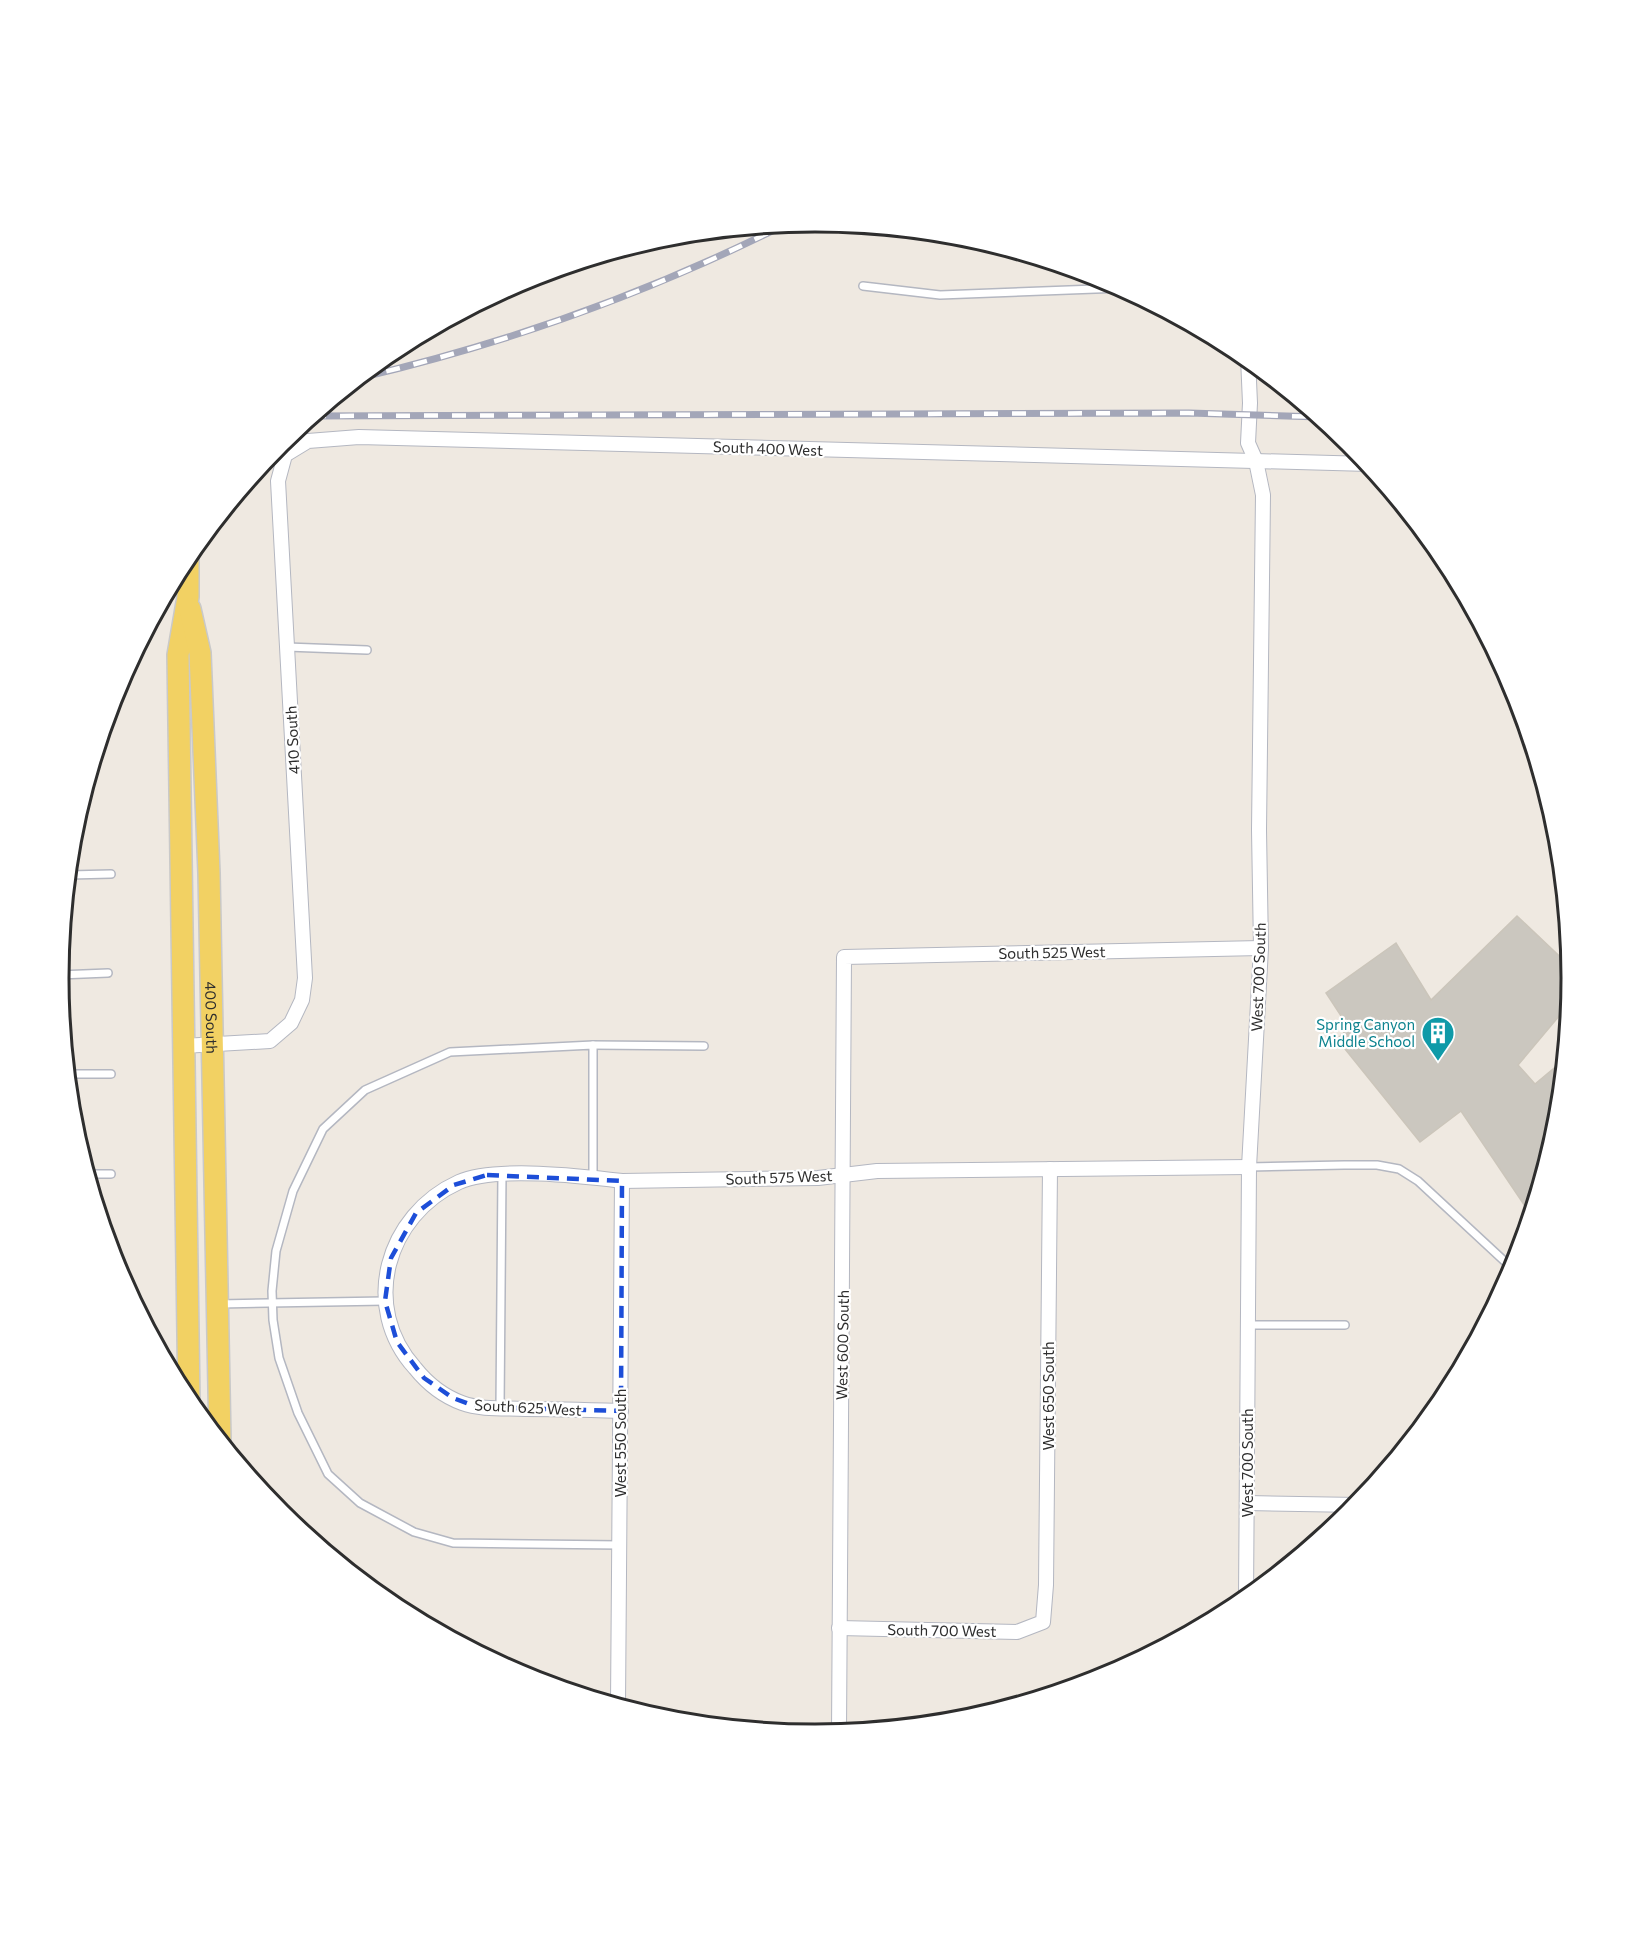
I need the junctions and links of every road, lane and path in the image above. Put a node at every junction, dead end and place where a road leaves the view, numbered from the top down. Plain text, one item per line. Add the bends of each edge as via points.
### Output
1 (863, 286) dead end
2 (1102, 289) edge
3 (1249, 370) edge
4 (285, 455) joint
5 (1256, 461) junction
6 (1356, 464) edge
7 (188, 574) edge
8 (188, 597) junction
9 (287, 647) junction
10 (367, 650) dead end
11 (111, 874) dead end
12 (76, 876) edge
13 (1261, 948) junction
14 (844, 957) joint
15 (108, 973) dead end
16 (69, 975) edge
17 (211, 1045) junction
18 (593, 1045) junction
19 (183, 1046) junction
20 (704, 1046) dead end
21 (75, 1074) edge
22 (111, 1074) dead end
23 (1249, 1167) junction
24 (1050, 1169) junction
25 (502, 1173) junction
26 (95, 1174) edge
27 (111, 1174) dead end
28 (843, 1174) junction
29 (593, 1177) junction
30 (622, 1181) junction
31 (1506, 1262) edge
32 (385, 1301) junction
33 (217, 1304) junction
34 (273, 1304) junction
35 (1248, 1325) junction
36 (1345, 1325) dead end
37 (189, 1383) edge
38 (500, 1408) junction
39 (621, 1411) junction
40 (220, 1427) edge
41 (1247, 1503) junction
42 (1344, 1505) edge
43 (620, 1545) junction
44 (1246, 1587) edge
45 (1043, 1622) joint
46 (839, 1628) junction
47 (618, 1698) edge
48 (840, 1724) edge

1 - 2 lane via 940,294
3 - 5 street, West 700 South via 1248,443
4 - 5 street, South 400 West via 308,441 359,437
4 - 9 street, 410 South via 278,481
5 - 6 street, South 400 West
5 - 13 street, West 700 South via 1263,495
7 - 8 main road, 400 South
8 - 17 main road, 400 South via 202,682
8 - 19 main road, 400 South via 178,655
9 - 10 lane
9 - 17 street, 410 South via 305,978 302,1000 291,1023 270,1041
11 - 12 lane
13 - 14 street, South 525 West
13 - 23 street, West 700 South
14 - 28 street, West 600 South
15 - 16 lane
17 - 19 street
17 - 33 main road, 400 South
18 - 20 lane
18 - 29 lane
18 - 34 lane via 450,1052 364,1090 323,1129 293,1191 276,1251
19 - 37 main road, 400 South
21 - 22 lane
23 - 24 street, South 575 West
23 - 31 lane via 1377,1165 1399,1169 1418,1181
23 - 35 street, West 700 South
24 - 28 street, South 575 West
24 - 45 street, West 650 South
25 - 29 street, South 575 West
25 - 32 street, South 575 West via 459,1182 416,1213 391,1258
25 - 38 lane
26 - 27 lane
28 - 30 street, South 575 West via 818,1178
28 - 46 street, West 600 South
29 - 30 street, South 575 West
30 - 39 street, West 550 South
32 - 34 lane
32 - 38 street, South 625 West via 397,1342 424,1378 460,1402
33 - 34 lane
33 - 40 main road, 400 South
34 - 43 lane via 279,1358 298,1413 328,1474 360,1503 414,1532 453,1543
35 - 36 lane
35 - 41 street, West 700 South
38 - 39 street, South 625 West
39 - 43 street, West 550 South
41 - 42 street
41 - 44 street, West 700 South
43 - 47 street, West 550 South
45 - 46 street, South 700 West via 1017,1632
46 - 48 street, West 600 South

